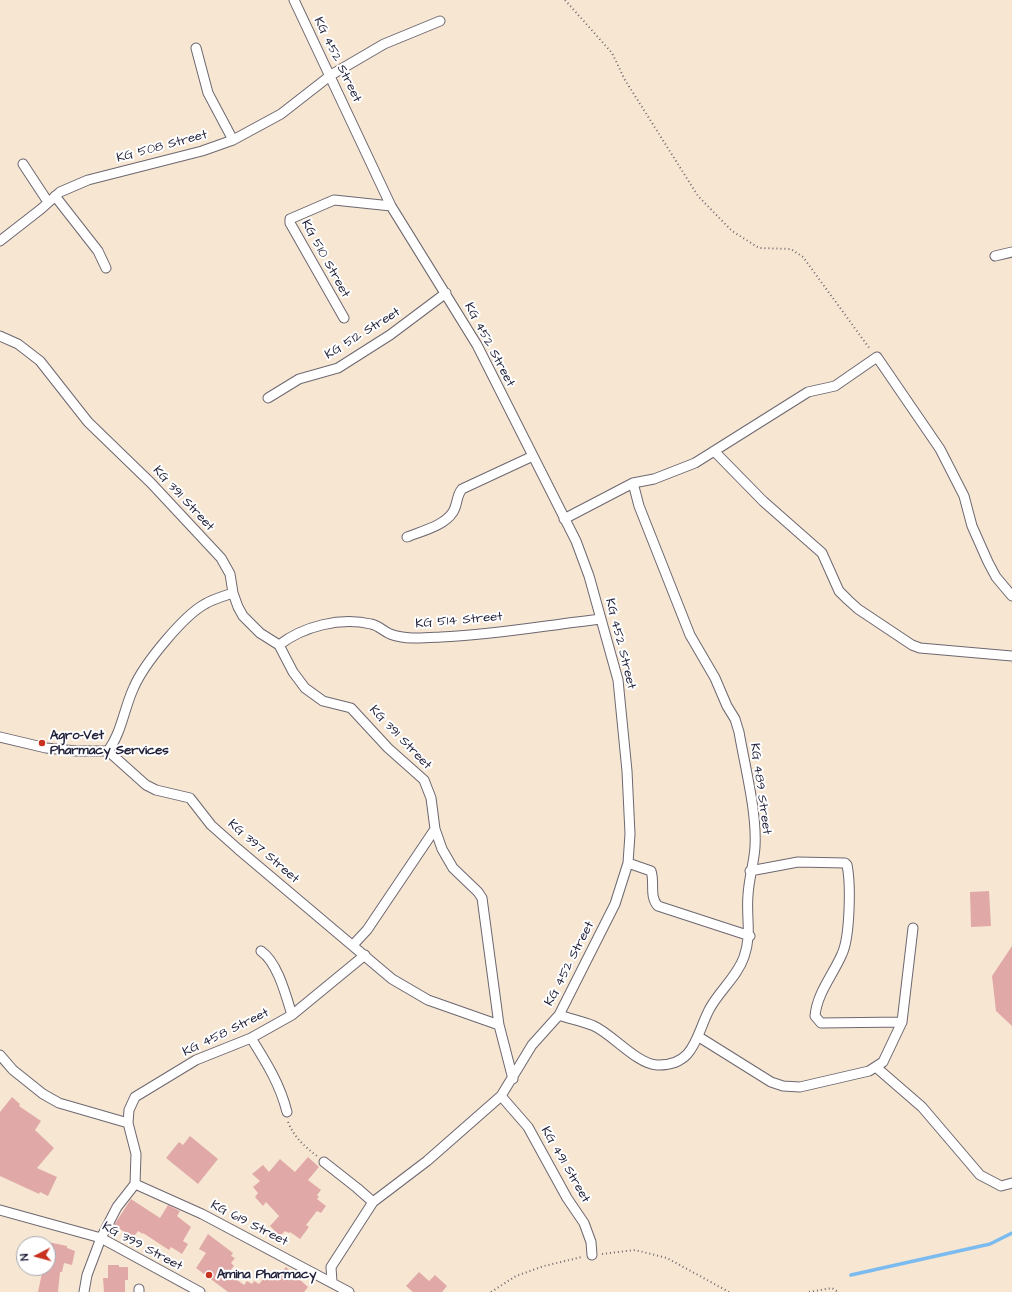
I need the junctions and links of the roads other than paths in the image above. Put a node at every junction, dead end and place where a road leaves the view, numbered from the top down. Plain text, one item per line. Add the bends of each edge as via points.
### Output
1 (294, 0) edge
2 (440, 21) dead end
3 (196, 48) dead end
4 (331, 76) junction
5 (233, 140) junction
6 (23, 164) dead end
7 (51, 199) junction
8 (391, 206) junction
9 (0, 241) edge
10 (1012, 252) edge
11 (995, 256) dead end
12 (106, 268) dead end
13 (446, 293) junction
14 (344, 318) dead end
15 (0, 336) edge
16 (268, 398) dead end
17 (714, 451) junction
18 (533, 456) junction
19 (633, 483) junction
20 (564, 519) junction
21 (407, 537) dead end
22 (233, 593) junction
23 (1012, 596) edge
24 (601, 618) junction
25 (279, 645) junction
26 (1012, 656) edge
27 (0, 737) edge
28 (108, 752) junction
29 (435, 830) junction
30 (628, 863) junction
31 (750, 871) junction
32 (913, 928) dead end
33 (750, 936) junction
34 (353, 945) junction
35 (261, 951) dead end
36 (364, 954) junction
37 (292, 1015) junction
38 (559, 1015) junction
39 (902, 1022) junction
40 (499, 1025) junction
41 (699, 1037) junction
42 (250, 1038) junction
43 (0, 1055) edge
44 (877, 1068) junction
45 (513, 1078) junction
46 (501, 1096) junction
47 (287, 1112) road end
48 (128, 1123) junction
49 (324, 1162) road end
50 (1012, 1183) edge
51 (134, 1184) junction
52 (373, 1202) junction
53 (0, 1210) edge
54 (101, 1238) junction
55 (592, 1255) dead end
56 (332, 1282) junction
57 (84, 1292) edge
58 (200, 1292) edge
59 (348, 1292) edge

1 - 4 street, KG 452 Street
2 - 4 street, KG 508 Street via 384,44
3 - 5 street via 208,93
4 - 5 street, KG 508 Street via 281,114
4 - 8 street, KG 452 Street
5 - 7 street, KG 508 Street via 202,151 88,180 60,192
6 - 7 street
7 - 9 street, KG 508 Street
7 - 12 street via 98,251
8 - 13 street, KG 452 Street
8 - 14 street, KG 510 Street via 334,200 290,219
10 - 11 street
13 - 16 street, KG 512 Street via 390,335 338,368 299,379
13 - 18 street, KG 452 Street via 477,346
15 - 22 street, KG 391 Street via 18,344 40,361 88,422 151,483 221,558 230,574
17 - 19 street via 695,464 654,479
17 - 23 street via 808,392 835,386 877,358 940,449 964,496 972,526 988,562 996,577
17 - 26 street via 763,501 822,553 840,592 858,609 920,648
18 - 20 street, KG 452 Street
18 - 21 street via 462,489 457,495 454,510 449,518
19 - 20 street
19 - 31 street, KG 489 Street via 690,635 740,732 754,822 755,847
20 - 24 street, KG 452 Street via 589,576
22 - 25 street, KG 391 Street via 243,616 260,633
22 - 28 street via 205,604 190,615 149,661 134,685 118,734
24 - 25 street, KG 514 Street via 456,637 415,638 397,636 373,624 334,623 311,628
24 - 30 street, KG 452 Street via 618,680 627,772 630,834
25 - 29 street, KG 391 Street via 305,688 323,701 351,708 388,748 424,780 431,798
27 - 28 street via 46,748
28 - 34 street, KG 397 Street via 146,785 190,798 211,825
29 - 34 street via 367,930
29 - 40 street, KG 391 Street via 453,868 482,898
30 - 33 street via 651,871 653,895 658,906
30 - 38 street, KG 452 Street via 615,904
31 - 33 street, KG 489 Street
31 - 39 street via 810,862 845,863 849,900 845,946 824,987 815,1016 820,1023
32 - 39 street
33 - 41 street, KG 489 Street via 743,960 709,1009
34 - 36 street, KG 397 Street
35 - 37 street via 268,955
36 - 37 street, KG 458 Street
36 - 40 street, KG 397 Street via 392,979 428,1000
37 - 42 street, KG 458 Street
38 - 41 street, KG 489 Street via 594,1026 646,1062 658,1065 684,1058
38 - 45 street, KG 452 Street via 532,1045
39 - 44 street via 883,1062
40 - 45 street, KG 391 Street
41 - 44 street via 771,1082 783,1086 800,1087
42 - 47 street via 273,1074
42 - 48 street, KG 458 Street via 196,1060 135,1097 129,1110
43 - 48 street via 13,1070 43,1094 59,1103
44 - 50 street via 922,1107 980,1175 1001,1186
45 - 46 street, KG 452 Street
46 - 52 street, KG 452 Street via 427,1161
46 - 55 street, KG 491 Street via 528,1127 567,1198 584,1223 591,1242
48 - 51 street via 136,1154
49 - 52 street
51 - 54 street via 117,1207
51 - 56 street, KG 619 Street via 202,1214
52 - 56 street, KG 452 Street via 331,1267
53 - 54 street, KG 399 Street
54 - 57 street via 87,1275
54 - 58 street, KG 399 Street
56 - 59 street, KG 619 Street

